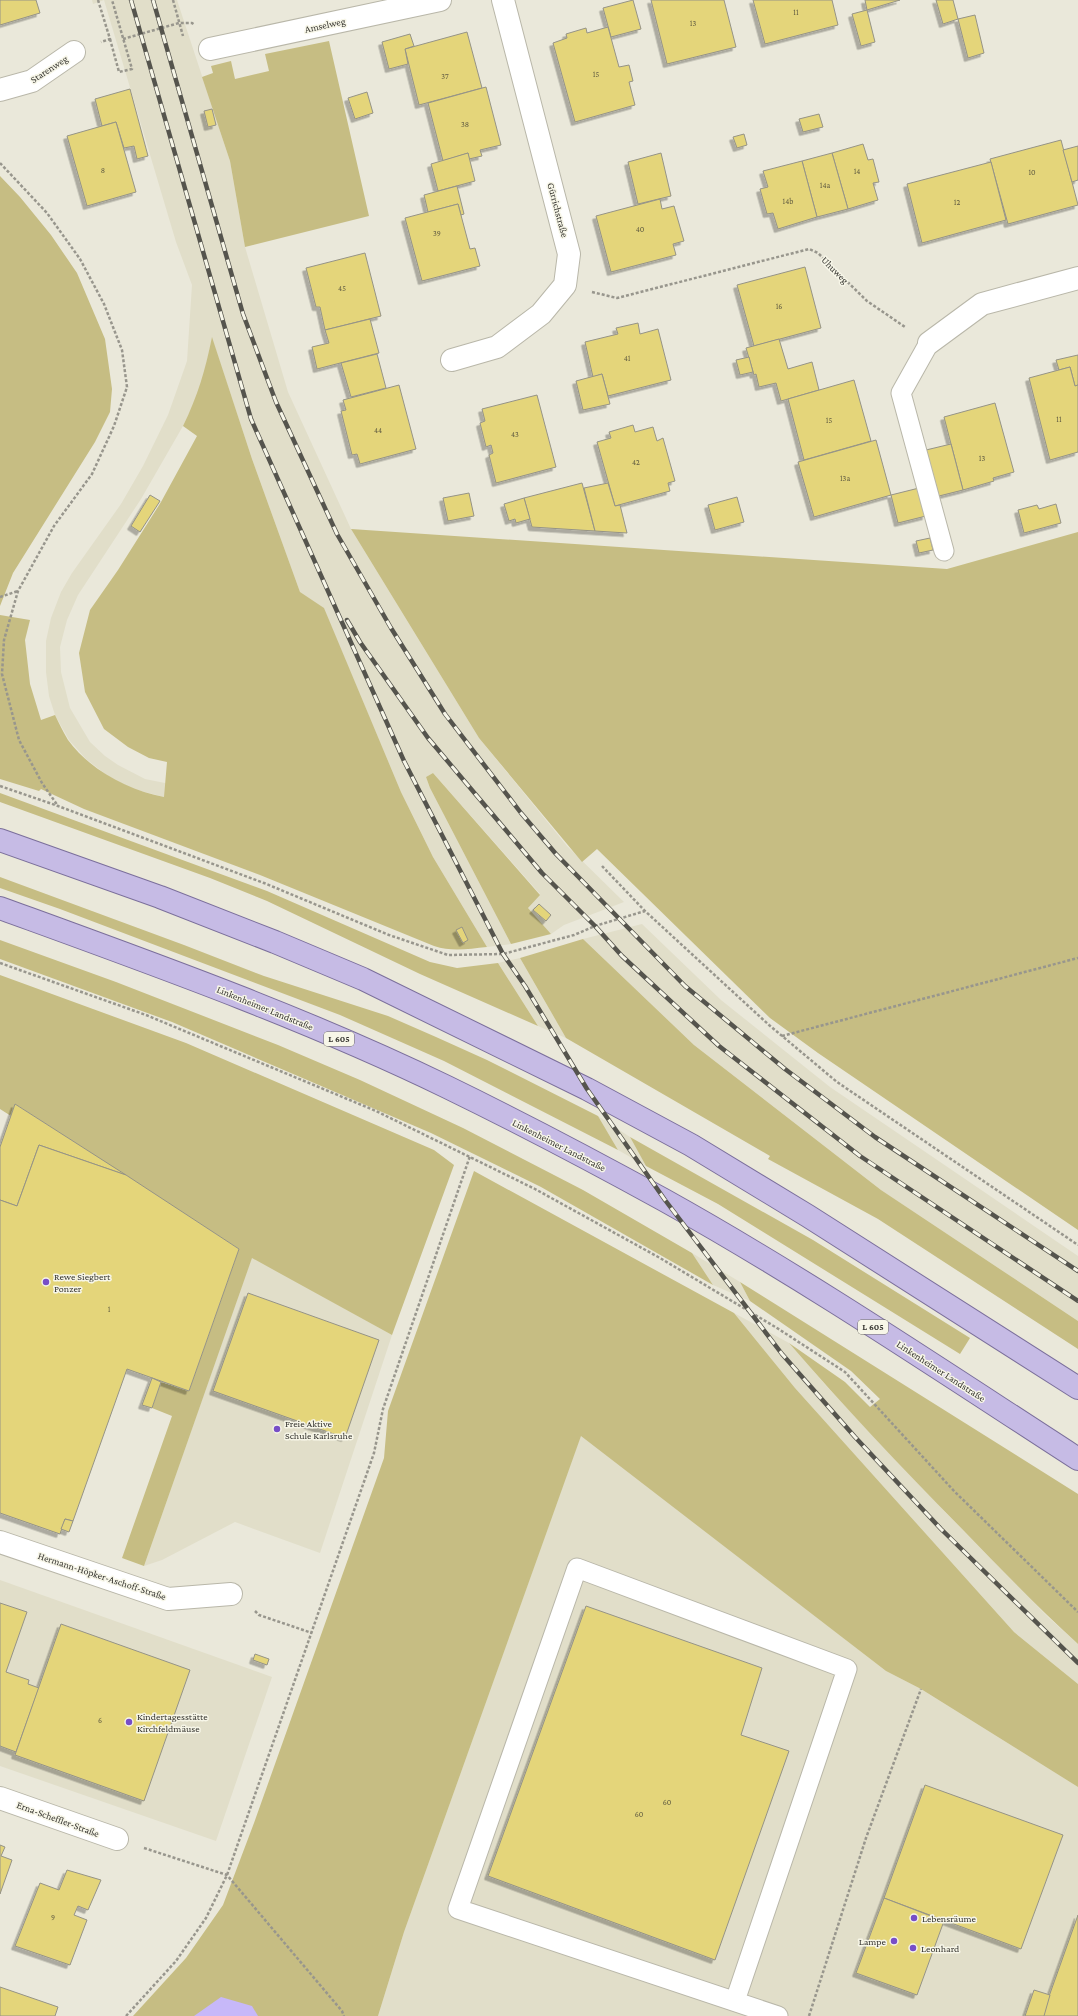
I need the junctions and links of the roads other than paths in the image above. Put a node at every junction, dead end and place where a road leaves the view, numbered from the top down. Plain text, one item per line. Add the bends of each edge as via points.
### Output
1 (440, 0) edge
2 (503, 0) edge
3 (210, 49) dead end
4 (74, 52) road end
5 (0, 90) edge
6 (1078, 278) edge
7 (929, 343) joint
8 (452, 360) dead end
9 (944, 551) dead end
10 (0, 840) edge
11 (0, 908) edge
12 (1078, 1388) edge
13 (1078, 1459) edge
14 (0, 1542) edge
15 (231, 1594) road end
16 (0, 1798) edge
17 (117, 1839) road end
18 (735, 2002) junction
19 (778, 2016) edge

1 - 3 street, Amselweg
2 - 8 street, Gürrichstraße via 569,254 565,285 541,314 497,347
4 - 5 street, Starenweg via 32,81
6 - 7 street via 982,304
7 - 9 lane via 901,393
10 - 12 main road via 160,897 325,963 417,1005 587,1089 690,1145 815,1220
11 - 13 main road, Linkenheimer Landstraße / L 605 via 159,966 337,1038 447,1087 665,1200 823,1296
14 - 15 street, Hermann-Höpker-Aschoff-Straße via 168,1599
16 - 17 street, Erna-Scheffler-Straße
18 - 18 lane via 458,1909 577,1568 847,1669
18 - 19 lane

